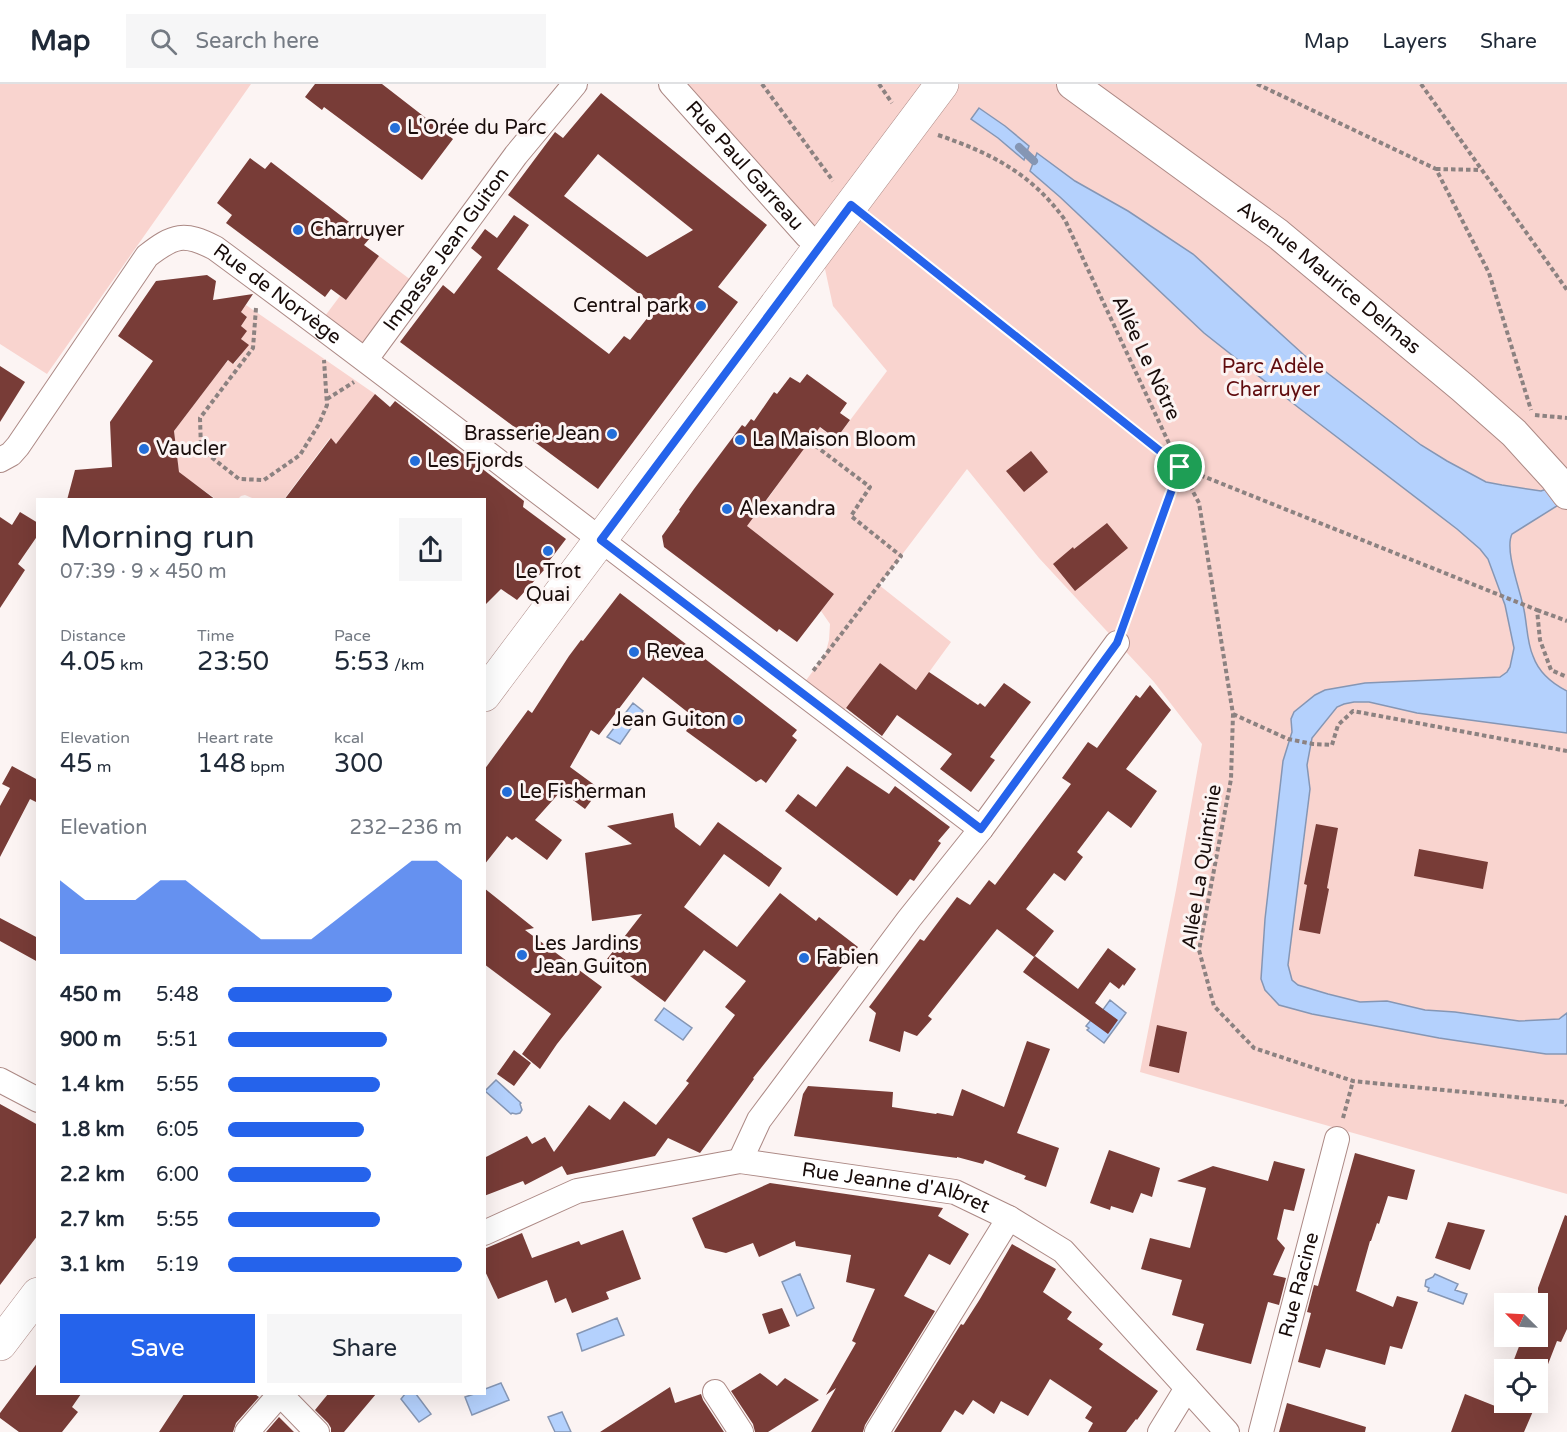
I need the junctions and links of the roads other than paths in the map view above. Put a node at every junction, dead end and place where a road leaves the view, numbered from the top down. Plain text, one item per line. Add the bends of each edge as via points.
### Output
1 (575, 84) edge
2 (671, 84) edge
3 (942, 84) edge
4 (1072, 84) edge
5 (819, 247) junction
6 (366, 359) junction
7 (0, 460) edge
8 (1561, 486) edge
9 (601, 540) junction
10 (1117, 643) road end
11 (486, 692) edge
12 (981, 829) junction
13 (0, 1080) edge
14 (36, 1099) edge
15 (1337, 1139) road end
16 (740, 1161) junction
17 (1010, 1218) junction
18 (486, 1232) edge
19 (36, 1297) edge
20 (0, 1344) edge
21 (1187, 1388) junction
22 (716, 1392) dead end
23 (279, 1395) edge
24 (281, 1395) edge
25 (247, 1432) edge
26 (317, 1432) edge
27 (741, 1432) edge
28 (878, 1432) edge
29 (1160, 1432) edge
30 (1227, 1432) edge
31 (1261, 1432) edge

1 - 6 street, Impasse Jean Guiton via 516,155
2 - 5 street, Rue Paul Garreau
3 - 5 main road
4 - 8 street, Avenue Maurice Delmas via 1278,234 1463,388 1514,434
5 - 9 main road
6 - 7 street, Rue de Norvège via 215,248 184,237 170,240 147,256 18,446
6 - 9 street, Rue de Norvège
9 - 11 main road
9 - 12 street, Rue de Norvège
10 - 12 street
12 - 16 street via 759,1120
13 - 14 street
15 - 31 street, Rue Racine
16 - 17 street, Rue Jeanne d'Albret via 955,1192
16 - 18 street, Rue Jeanne d'Albret via 577,1191
17 - 21 street, Rue Jeanne d'Albret via 1063,1251
17 - 28 street
19 - 20 main road
21 - 29 street
21 - 30 street, Rue Jeanne d'Albret
22 - 27 street
23 - 25 street
24 - 26 street

